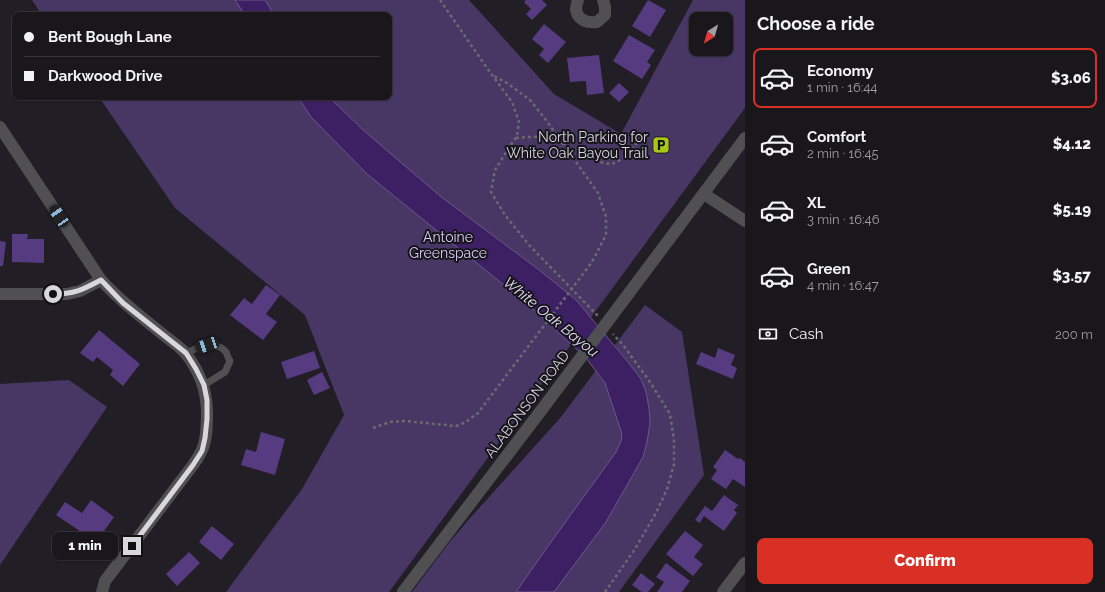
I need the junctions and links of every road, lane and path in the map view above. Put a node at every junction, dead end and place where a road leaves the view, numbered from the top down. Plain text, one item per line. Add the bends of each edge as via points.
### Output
1 (440, 0) edge
2 (578, 0) edge
3 (603, 0) edge
4 (492, 74) junction
5 (505, 91) dead end
6 (0, 127) edge
7 (644, 133) dead end
8 (515, 138) dead end
9 (745, 138) edge
10 (562, 143) junction
11 (704, 194) junction
12 (745, 222) edge
13 (101, 280) junction
14 (0, 294) edge
15 (186, 353) junction
16 (204, 385) junction
17 (373, 428) dead end
18 (745, 563) edge
19 (102, 592) edge
20 (404, 592) edge
21 (723, 592) edge

1 - 4 path
2 - 3 street via 576,10 581,19 588,23 597,22 605,15
4 - 5 path
4 - 10 path via 530,100
6 - 13 street
7 - 10 path via 626,156 613,164 600,162
8 - 10 path via 550,138
9 - 11 street, ALABONSON ROAD
10 - 17 path via 598,193 606,217 606,235 592,262 478,413 456,426 406,421 390,422
11 - 12 street
11 - 20 street, ALABONSON ROAD
13 - 14 street via 80,291 67,294
13 - 15 street via 123,303
15 - 16 street
15 - 16 lane via 207,345 219,346 226,352 230,361 225,372
16 - 19 street via 207,419 202,451 105,581
18 - 21 street

